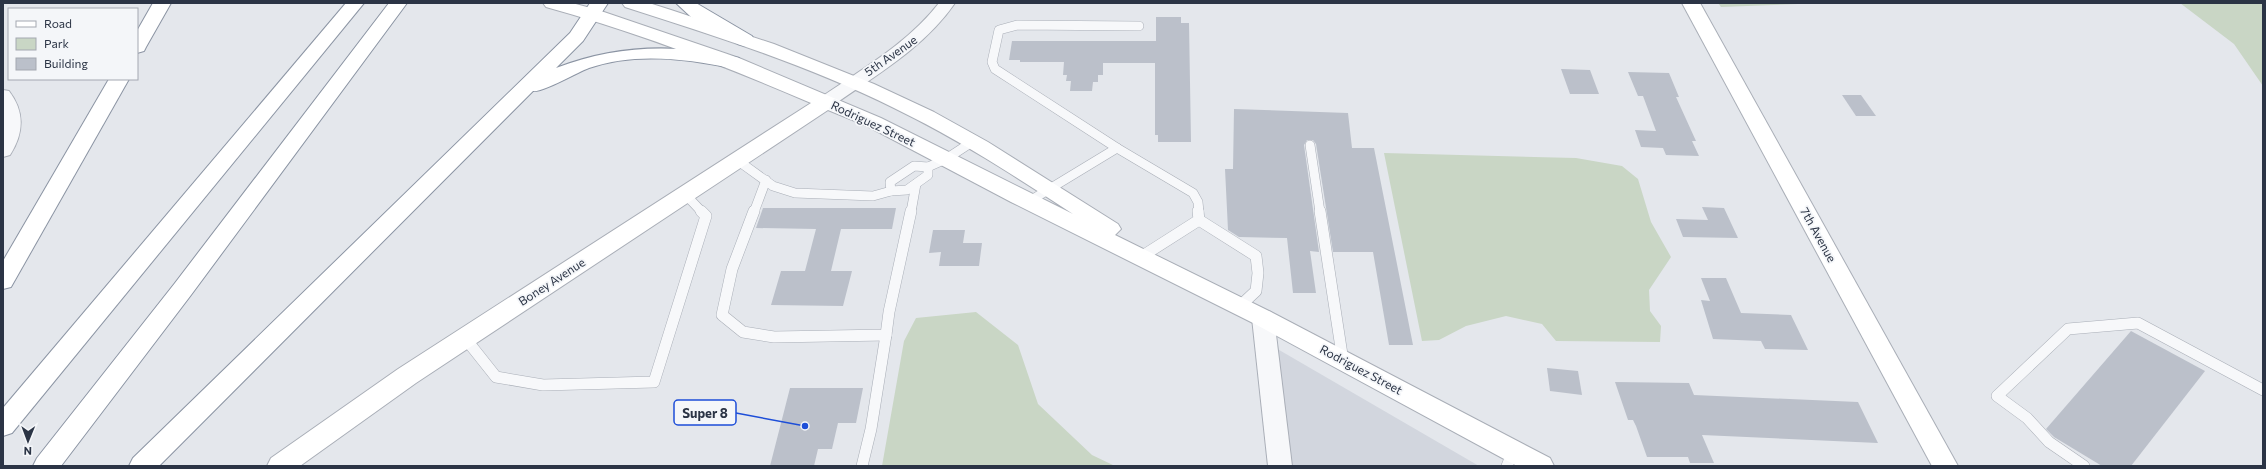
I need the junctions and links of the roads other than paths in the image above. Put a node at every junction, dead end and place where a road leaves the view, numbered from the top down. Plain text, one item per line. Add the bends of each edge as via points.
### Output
1 (162, 3) edge
2 (355, 3) edge
3 (552, 3) edge
4 (631, 3) edge
5 (685, 3) edge
6 (947, 3) edge
7 (1691, 3) edge
8 (396, 7) edge
9 (596, 8) edge
10 (1139, 26) dead end
11 (745, 40) junction
12 (138, 45) edge
13 (732, 62) junction
14 (118, 80) edge
15 (854, 82) junction
16 (3, 95) edge
17 (826, 102) junction
18 (504, 107) junction
19 (972, 142) junction
20 (1310, 145) dead end
21 (1117, 148) junction
22 (3, 150) edge
23 (737, 160) junction
24 (937, 163) junction
25 (766, 180) junction
26 (916, 184) junction
27 (1047, 188) junction
28 (891, 191) junction
29 (685, 194) junction
30 (1028, 202) junction
31 (1199, 220) junction
32 (1143, 255) junction
33 (3, 281) edge
34 (1240, 306) junction
35 (1263, 318) junction
36 (886, 335) junction
37 (465, 338) junction
38 (1343, 360) junction
39 (2263, 390) edge
40 (3, 426) edge
41 (1510, 459) edge
42 (46, 466) edge
43 (142, 466) edge
44 (280, 466) edge
45 (862, 466) edge
46 (1280, 466) edge
47 (1541, 466) edge
48 (1945, 466) edge
49 (2084, 466) edge

1 - 12 main road
2 - 40 main road
3 - 9 main road, Rodriguez Street
4 - 11 main road, Rodriguez Street
5 - 11 main road via 696,13
6 - 15 street, 5th Avenue via 935,21 915,41
7 - 48 main road, 7th Avenue
8 - 42 main road
9 - 13 main road, Rodriguez Street
9 - 18 main road via 577,37
10 - 21 lane via 1007,26 999,30 992,62 995,69 1005,76
11 - 15 main road, Rodriguez Street
13 - 17 main road, Rodriguez Street
13 - 18 main road via 694,54 656,52 597,60 550,78
14 - 33 main road
15 - 17 street, 5th Avenue
15 - 19 main road, Rodriguez Street via 901,103
16 - 22 street via 13,114 8,144
17 - 23 main road, Boney Avenue
17 - 24 main road, Rodriguez Street via 874,122
18 - 43 main road
19 - 24 lane
19 - 27 main road, Rodriguez Street
20 - 38 lane
21 - 27 lane
21 - 31 lane via 1193,193 1198,202
23 - 25 lane
23 - 29 main road, Boney Avenue
24 - 26 lane via 928,175
24 - 28 lane via 914,166 890,182
24 - 30 main road, Rodriguez Street
25 - 28 lane via 773,186 795,193 873,196
25 - 36 lane via 732,270 722,315 743,332 774,337
26 - 28 lane via 907,190
26 - 36 lane
27 - 30 lane
27 - 32 main road, Rodriguez Street
29 - 37 main road, Boney Avenue
29 - 37 lane via 706,216 654,382 543,386 496,377
30 - 32 main road, Rodriguez Street
31 - 32 lane
31 - 34 lane via 1256,256 1256,291
32 - 34 main road, Rodriguez Street
34 - 35 main road, Rodriguez Street
35 - 38 main road, Rodriguez Street
35 - 46 street
36 - 45 lane via 871,429
37 - 44 main road, Boney Avenue
38 - 41 main road, Rodriguez Street
39 - 49 lane via 2138,323 2068,329 1997,396 2027,418 2049,442
41 - 47 main road, Rodriguez Street

